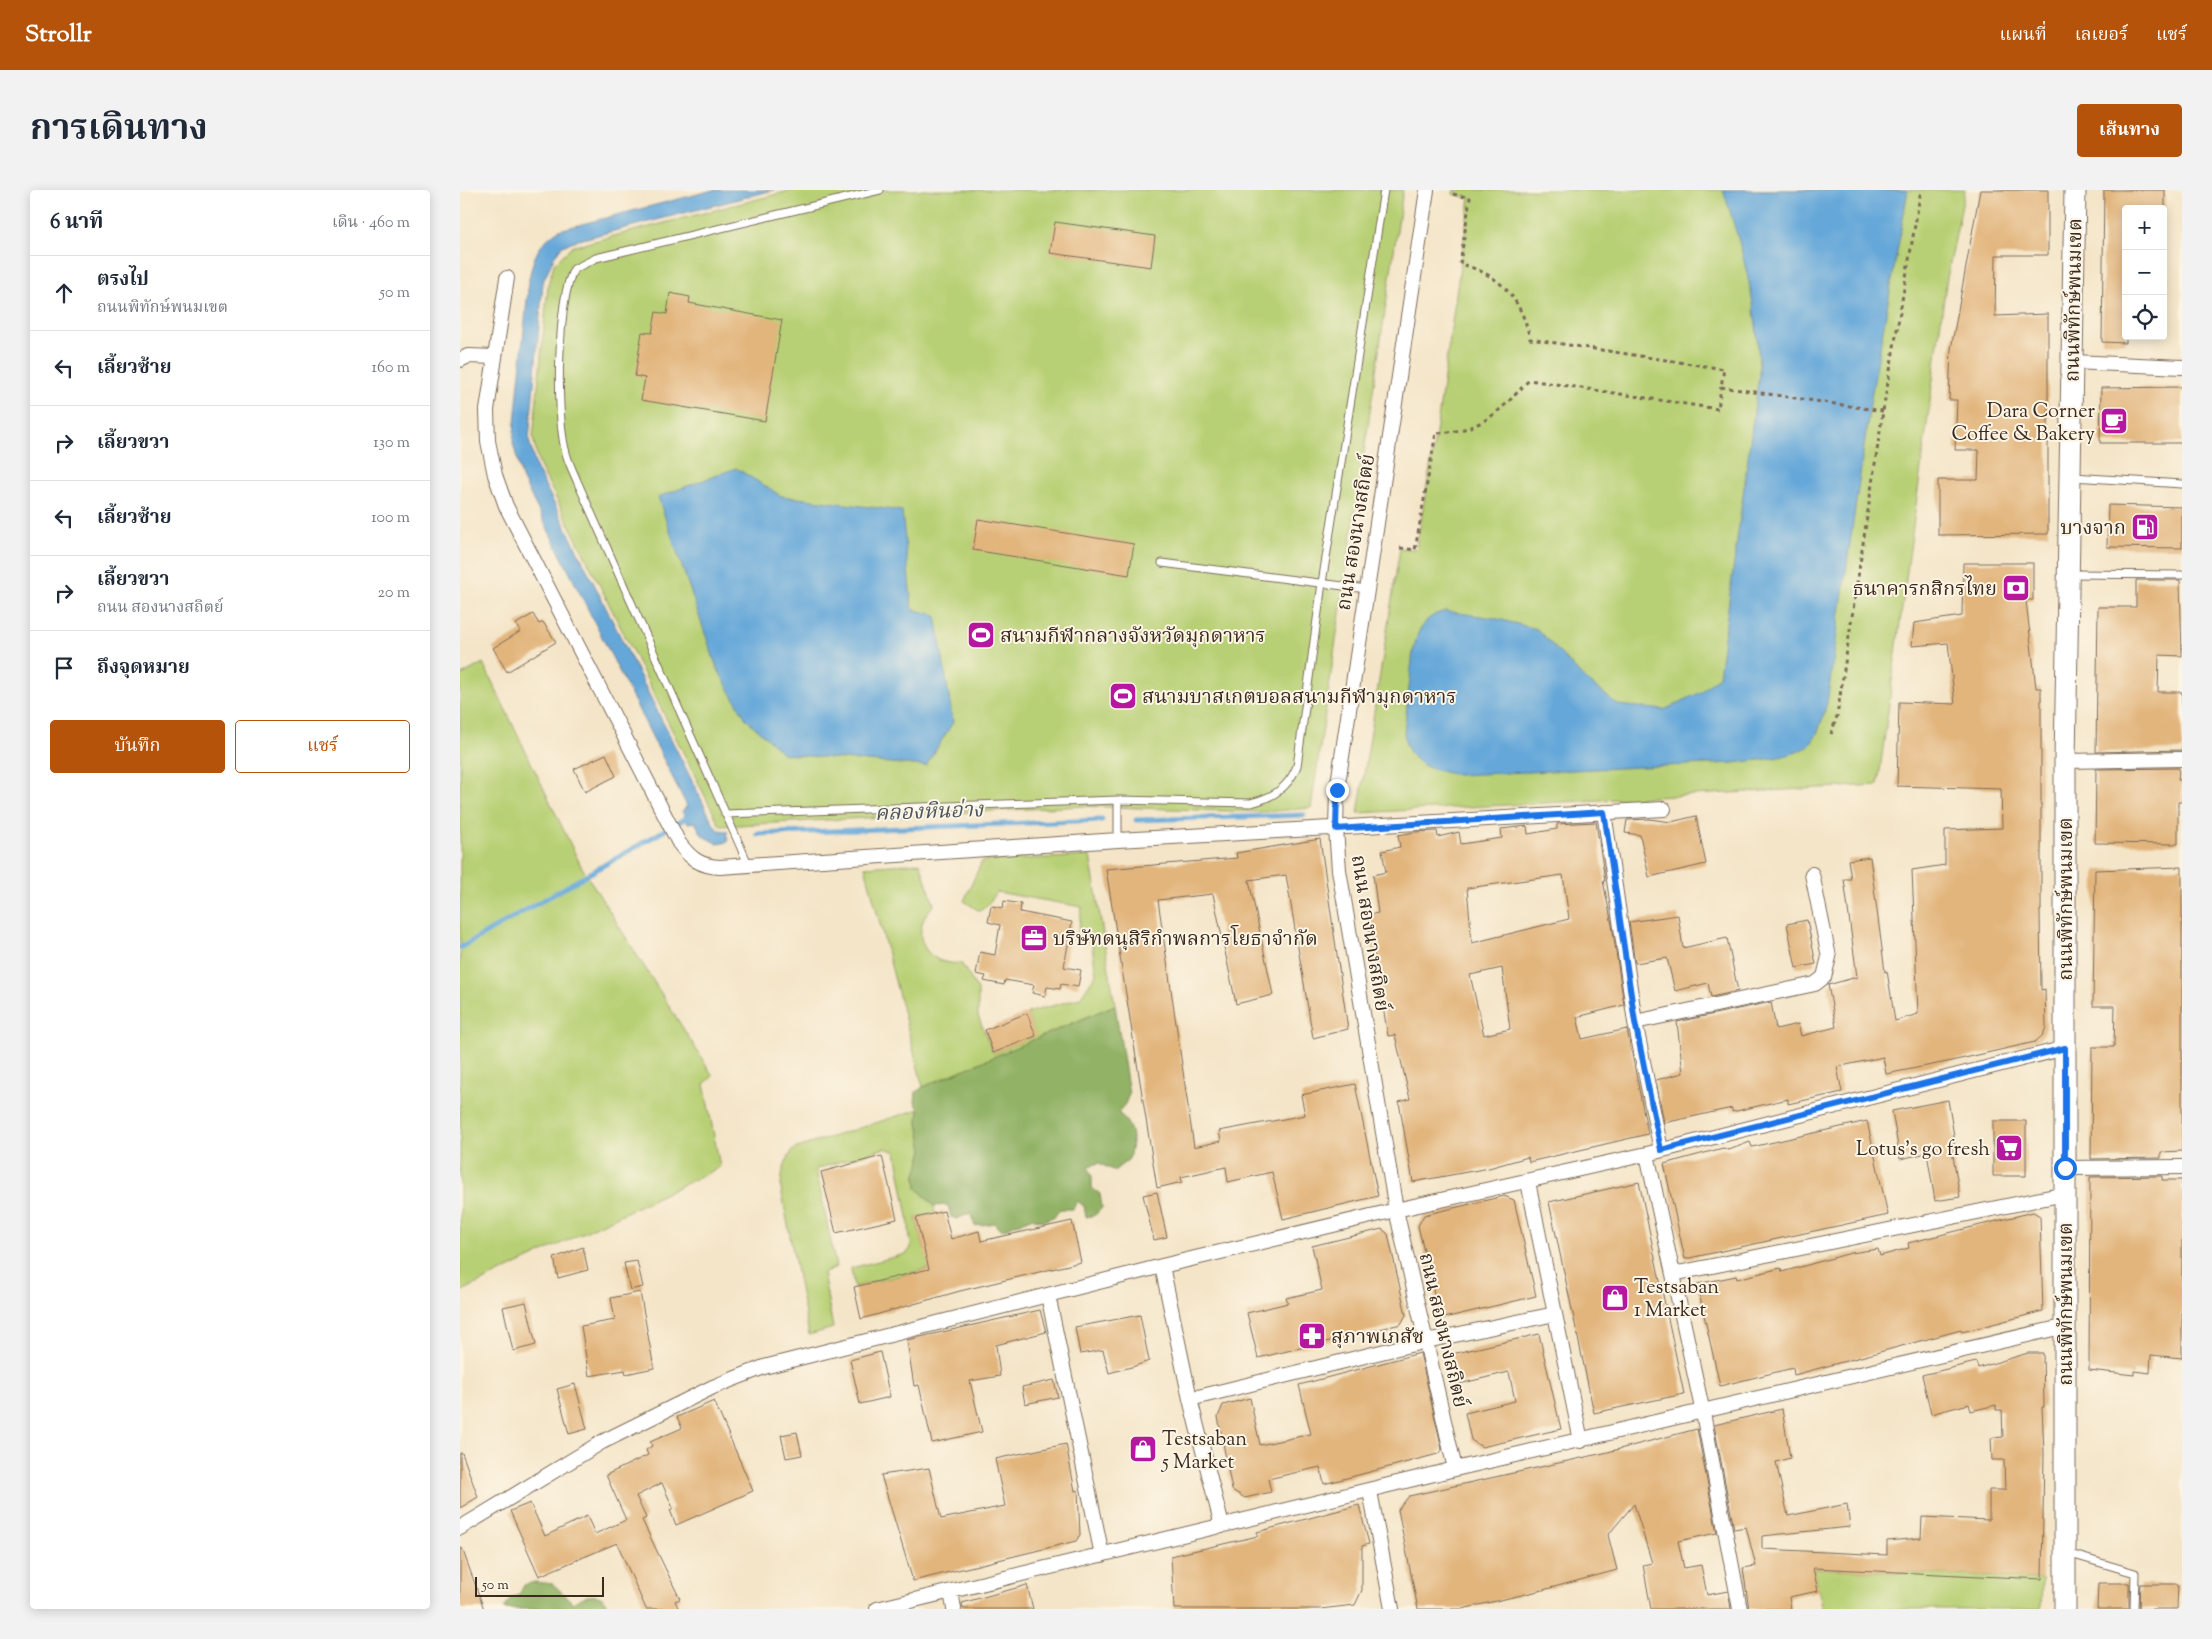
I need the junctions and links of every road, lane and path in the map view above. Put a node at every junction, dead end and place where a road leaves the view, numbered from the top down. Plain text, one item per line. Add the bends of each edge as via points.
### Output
1 (880, 190) edge
2 (1384, 190) edge
3 (1427, 190) edge
4 (1921, 190) edge
5 (2075, 190) edge
6 (1453, 194) dead end
7 (507, 278) dead end
8 (494, 357) junction
9 (460, 360) edge
10 (2072, 362) junction
11 (2182, 367) edge
12 (1721, 387) junction
13 (1883, 411) junction
14 (2070, 477) junction
15 (2182, 484) edge
16 (1400, 548) dead end
17 (1162, 563) dead end
18 (2068, 574) junction
19 (2182, 575) edge
20 (1322, 583) junction
21 (1367, 589) junction
22 (1831, 734) dead end
23 (2182, 759) edge
24 (2065, 761) junction
25 (1118, 800) junction
26 (1664, 809) dead end
27 (1604, 812) junction
28 (725, 814) junction
29 (1336, 829) junction
30 (1118, 840) junction
31 (749, 866) junction
32 (1812, 874) dead end
33 (1635, 1022) junction
34 (2065, 1048) junction
35 (1661, 1150) junction
36 (1647, 1154) junction
37 (2182, 1167) edge
38 (2065, 1168) junction
39 (1528, 1182) junction
40 (2065, 1194) junction
41 (1396, 1210) junction
42 (1162, 1266) junction
43 (1673, 1274) junction
44 (1048, 1295) junction
45 (1554, 1314) junction
46 (2066, 1326) junction
47 (1426, 1341) junction
48 (1190, 1400) junction
49 (1703, 1413) junction
50 (1581, 1442) junction
51 (1455, 1470) junction
52 (1370, 1491) junction
53 (1222, 1526) junction
54 (460, 1528) edge
55 (2065, 1552) junction
56 (1102, 1555) junction
57 (951, 1591) junction
58 (877, 1609) edge
59 (954, 1609) edge
60 (1392, 1609) edge
61 (1740, 1609) edge
62 (2065, 1609) edge
63 (2134, 1609) edge

1 - 28 lane via 596,258 574,269 566,287 560,347 560,412 564,449
2 - 20 lane
3 - 21 street, ถนน สองนางสถิตย์
4 - 13 path
5 - 10 main road, ถนนพิทักษ์พนมเขต
6 - 12 path via 1470,198 1460,264 1480,269 1500,283 1515,301 1530,338 1724,369
7 - 8 street
8 - 9 street via 468,356
8 - 31 street via 486,410 487,426 495,475 504,498 687,854 708,867
10 - 11 street
10 - 14 main road, ถนนพิทักษ์พนมเขต
12 - 13 path
12 - 16 path via 1718,409 1529,380 1499,412 1479,424 1456,432 1436,433 1416,550
13 - 22 path via 1837,716
14 - 15 lane
14 - 18 main road, ถนนพิทักษ์พนมเขต
17 - 20 lane
18 - 19 lane
18 - 24 main road, ถนนพิทักษ์พนมเขต
20 - 21 lane
20 - 25 lane via 1297,766 1286,785 1267,799 1251,803
21 - 29 street, ถนน สองนางสถิตย์ via 1337,790
23 - 24 street
24 - 34 main road, ถนนพิทักษ์พนมเขต
25 - 28 lane
25 - 30 lane
26 - 27 street
27 - 29 street
27 - 33 street
28 - 31 lane
29 - 30 street
29 - 41 street, ถนน สองนางสถิตย์ via 1339,870
30 - 31 street
32 - 33 street via 1828,957 1824,976 1815,984
33 - 35 street
34 - 35 street
34 - 38 main road, ถนนพิทักษ์พนมเขต
35 - 36 street
36 - 39 street
36 - 43 street
37 - 38 street
38 - 40 main road, ถนนพิทักษ์พนมเขต
39 - 41 street
39 - 45 street
40 - 43 street
40 - 46 main road, ถนนพิทักษ์พนมเขต
41 - 42 street
41 - 47 street, ถนน สองนางสถิตย์
42 - 44 street
42 - 48 street
43 - 49 street
44 - 54 street via 764,1367 721,1384 602,1442
44 - 56 street
45 - 47 street
45 - 50 street
46 - 49 street
46 - 55 main road, ถนนพิทักษ์พนมเขต
47 - 48 street
47 - 51 street, ถนน สองนางสถิตย์
48 - 53 street
49 - 50 street
49 - 61 street
50 - 51 street
51 - 52 street
52 - 53 street
52 - 60 street
53 - 56 street
55 - 62 main road, ถนนพิทักษ์พนมเขต
55 - 63 lane via 2135,1573
56 - 57 street
57 - 58 street
57 - 59 street

